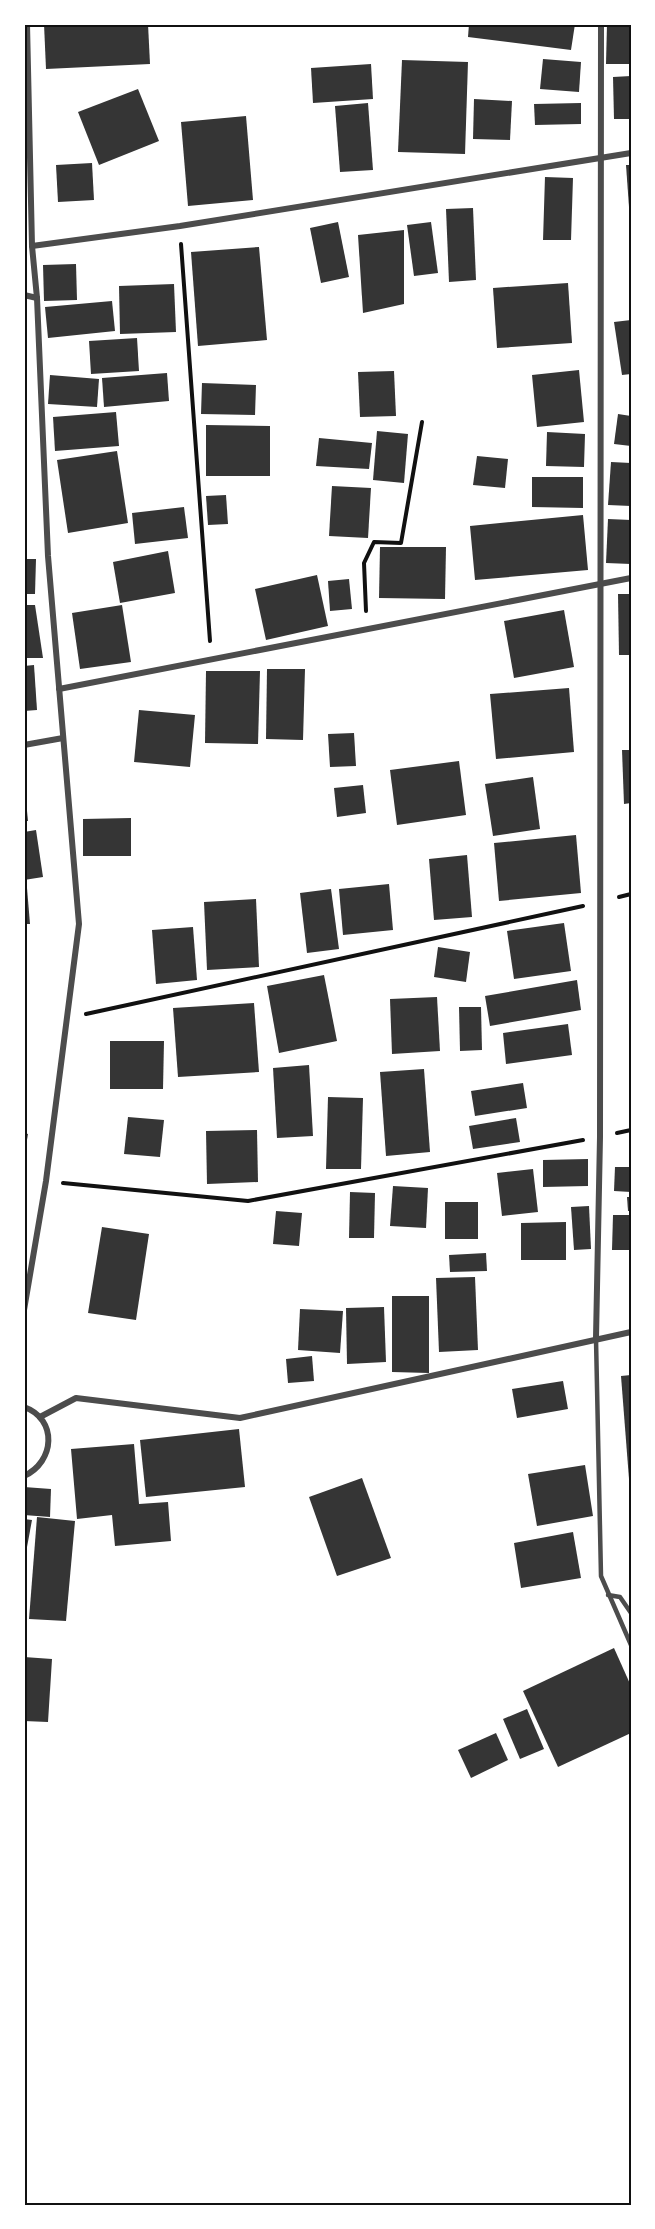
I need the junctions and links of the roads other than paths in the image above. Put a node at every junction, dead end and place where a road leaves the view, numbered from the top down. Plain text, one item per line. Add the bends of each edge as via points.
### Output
1 (27, 24) edge
2 (601, 24) edge
3 (631, 153) edge
4 (602, 159) junction
5 (32, 246) junction
6 (24, 295) edge
7 (37, 298) junction
8 (631, 578) edge
9 (599, 584) junction
10 (59, 689) junction
11 (63, 738) junction
12 (24, 745) edge
13 (24, 1310) edge
14 (631, 1332) edge
15 (596, 1338) junction
16 (24, 1407) edge
17 (40, 1416) junction
18 (24, 1476) edge
19 (608, 1595) junction
20 (631, 1613) edge
21 (631, 1645) edge

1 - 5 street
2 - 4 street
3 - 4 street
4 - 5 street
4 - 9 street
5 - 7 street
6 - 7 street
7 - 10 street via 48,556
8 - 9 street
9 - 10 street
9 - 15 street via 600,1137
10 - 11 street
11 - 12 street
11 - 13 street via 79,924 46,1181
14 - 15 street
15 - 17 street via 240,1418 76,1398
15 - 19 lane via 601,1576
16 - 17 street
17 - 18 street via 48,1430 49,1446 44,1460
19 - 20 lane via 620,1597
19 - 21 lane

